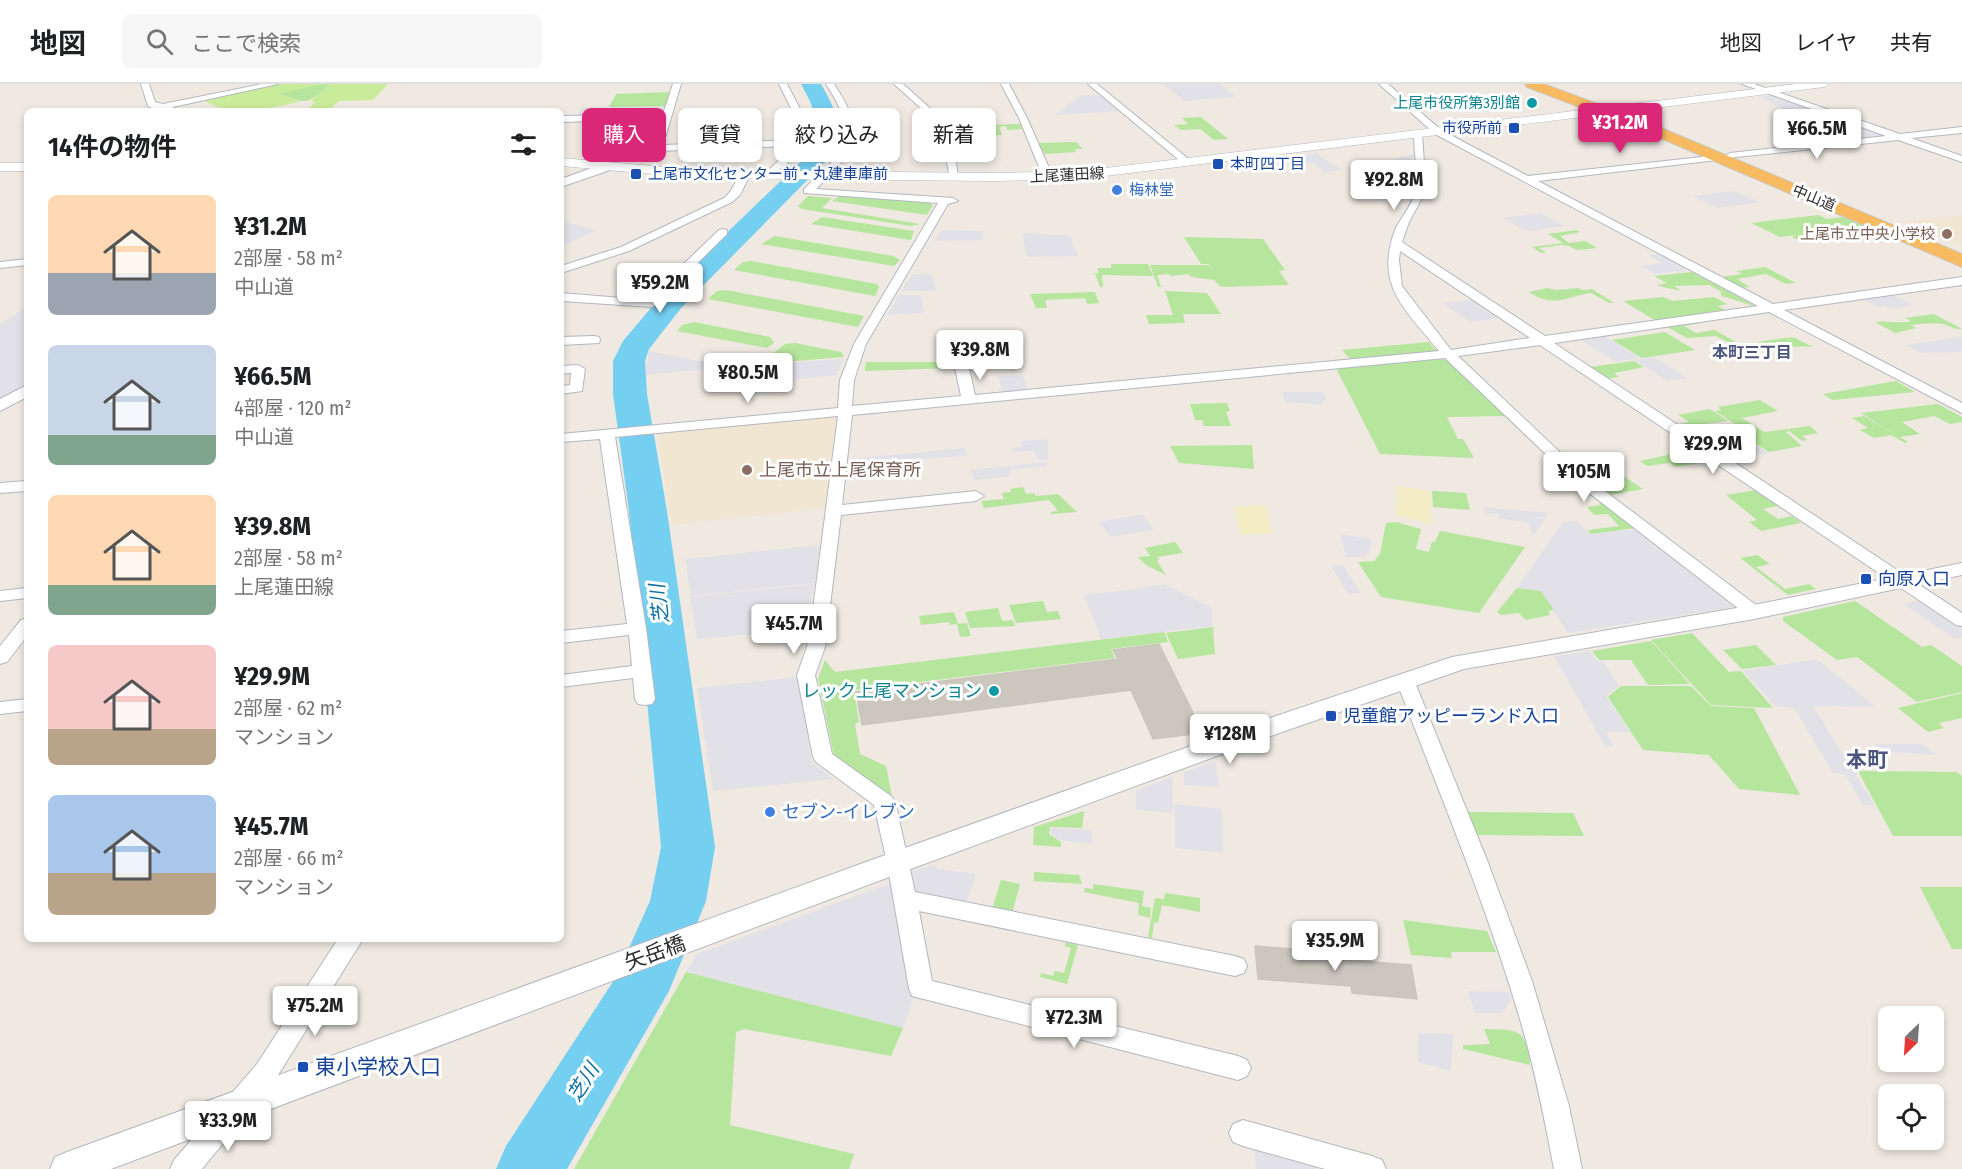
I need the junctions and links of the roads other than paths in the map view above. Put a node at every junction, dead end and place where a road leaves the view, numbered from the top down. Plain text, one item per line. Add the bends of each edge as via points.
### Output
1 (145, 84) edge
2 (274, 84) edge
3 (677, 84) edge
4 (783, 84) edge
5 (830, 84) edge
6 (898, 84) edge
7 (1005, 84) edge
8 (1092, 84) edge
9 (1383, 84) edge
10 (1532, 84) edge
11 (1548, 84) edge
12 (1746, 84) edge
13 (1824, 84) edge
14 (1806, 85) edge
15 (1766, 91) junction
16 (158, 108) joint
17 (796, 108) edge
18 (1612, 111) junction
19 (667, 116) junction
20 (564, 119) edge
21 (1962, 130) edge
22 (1438, 132) junction
23 (1419, 134) junction
24 (1900, 137) junction
25 (774, 144) edge
26 (1724, 156) junction
27 (1962, 159) edge
28 (564, 162) edge
29 (782, 162) edge
30 (1188, 164) junction
31 (24, 166) edge
32 (606, 166) junction
33 (0, 167) edge
34 (745, 175) junction
35 (768, 175) junction
36 (818, 176) junction
37 (955, 177) junction
38 (1048, 177) junction
39 (1527, 179) junction
40 (564, 182) edge
41 (723, 232) dead end
42 (1396, 243) junction
43 (1962, 254) edge
44 (1962, 261) edge
45 (24, 262) edge
46 (0, 265) edge
47 (564, 269) edge
48 (1962, 281) edge
49 (564, 297) edge
50 (1772, 308) junction
51 (564, 340) edge
52 (594, 340) dead end
53 (1542, 341) junction
54 (1448, 354) junction
55 (962, 368) dead end
56 (564, 370) edge
57 (564, 390) edge
58 (24, 392) edge
59 (969, 400) junction
60 (0, 406) edge
61 (1962, 409) edge
62 (845, 412) junction
63 (612, 433) junction
64 (564, 438) edge
65 (24, 486) edge
66 (0, 488) edge
67 (976, 496) dead end
68 (833, 511) junction
69 (1962, 570) edge
70 (1904, 582) junction
71 (24, 593) edge
72 (0, 596) edge
73 (1754, 612) junction
74 (1962, 621) edge
75 (24, 628) edge
76 (637, 628) junction
77 (564, 638) edge
78 (2, 654) edge
79 (642, 671) junction
80 (1405, 680) junction
81 (564, 681) edge
82 (645, 699) dead end
83 (24, 705) edge
84 (0, 708) edge
85 (898, 862) junction
86 (903, 899) junction
87 (349, 942) edge
88 (1235, 966) dead end
89 (1238, 1068) dead end
90 (239, 1105) junction
91 (1243, 1133) dead end
92 (67, 1169) edge
93 (184, 1169) edge
94 (1372, 1169) edge
95 (1568, 1169) edge

1 - 16 street via 151,104
2 - 16 street
3 - 19 street
4 - 17 street
5 - 36 street via 851,128 850,147
6 - 37 street via 936,117
7 - 38 street
8 - 30 street
9 - 22 street
10 - 18 highway, 中山道
11 - 18 highway, 中山道
12 - 15 street
13 - 14 main road, 上尾蓮田線
14 - 15 main road, 上尾蓮田線
15 - 18 main road, 上尾蓮田線
15 - 24 street
18 - 22 main road, 上尾蓮田線
18 - 26 highway, 中山道
19 - 20 street
19 - 25 street via 658,148
21 - 24 street
22 - 23 main road, 上尾蓮田線
22 - 39 street
23 - 30 main road, 上尾蓮田線
23 - 42 street via 1421,192
24 - 26 street
24 - 27 street
26 - 39 street
26 - 43 highway, 中山道
26 - 44 highway, 中山道
28 - 32 main road, 上尾蓮田線
29 - 35 street
30 - 38 main road, 上尾蓮田線
31 - 33 main road
32 - 34 main road, 上尾蓮田線
32 - 40 street
34 - 35 main road, 上尾蓮田線
34 - 47 street via 728,200 625,249
35 - 36 main road, 上尾蓮田線
36 - 37 main road, 上尾蓮田線
36 - 62 street via 808,191 949,201 860,344 847,380
37 - 38 main road, 上尾蓮田線
39 - 50 street
41 - 49 street via 649,304
42 - 53 street
42 - 54 street via 1396,285
45 - 46 street
48 - 50 street
50 - 53 street
50 - 61 street
51 - 52 street
53 - 54 street
53 - 70 street
54 - 59 street
54 - 73 street via 1580,479
55 - 59 street
56 - 57 street via 578,369 577,388
58 - 60 street
59 - 62 street
62 - 63 street
62 - 68 street
63 - 64 street
63 - 76 street
65 - 66 street
67 - 68 street
68 - 85 street via 816,647 806,675 823,756 884,801
69 - 70 street, 矢岳橋
70 - 73 street, 矢岳橋
70 - 74 street
71 - 72 street
73 - 80 street, 矢岳橋 via 1460,662
75 - 78 street
76 - 77 street
76 - 79 street
79 - 81 street
79 - 82 street
80 - 85 street, 矢岳橋
80 - 95 street via 1521,987 1559,1119
83 - 84 street
85 - 86 street
85 - 90 street, 矢岳橋
86 - 88 street
86 - 89 street via 921,989
87 - 90 street via 266,1072
90 - 92 street, 矢岳橋
90 - 93 street
91 - 94 street

